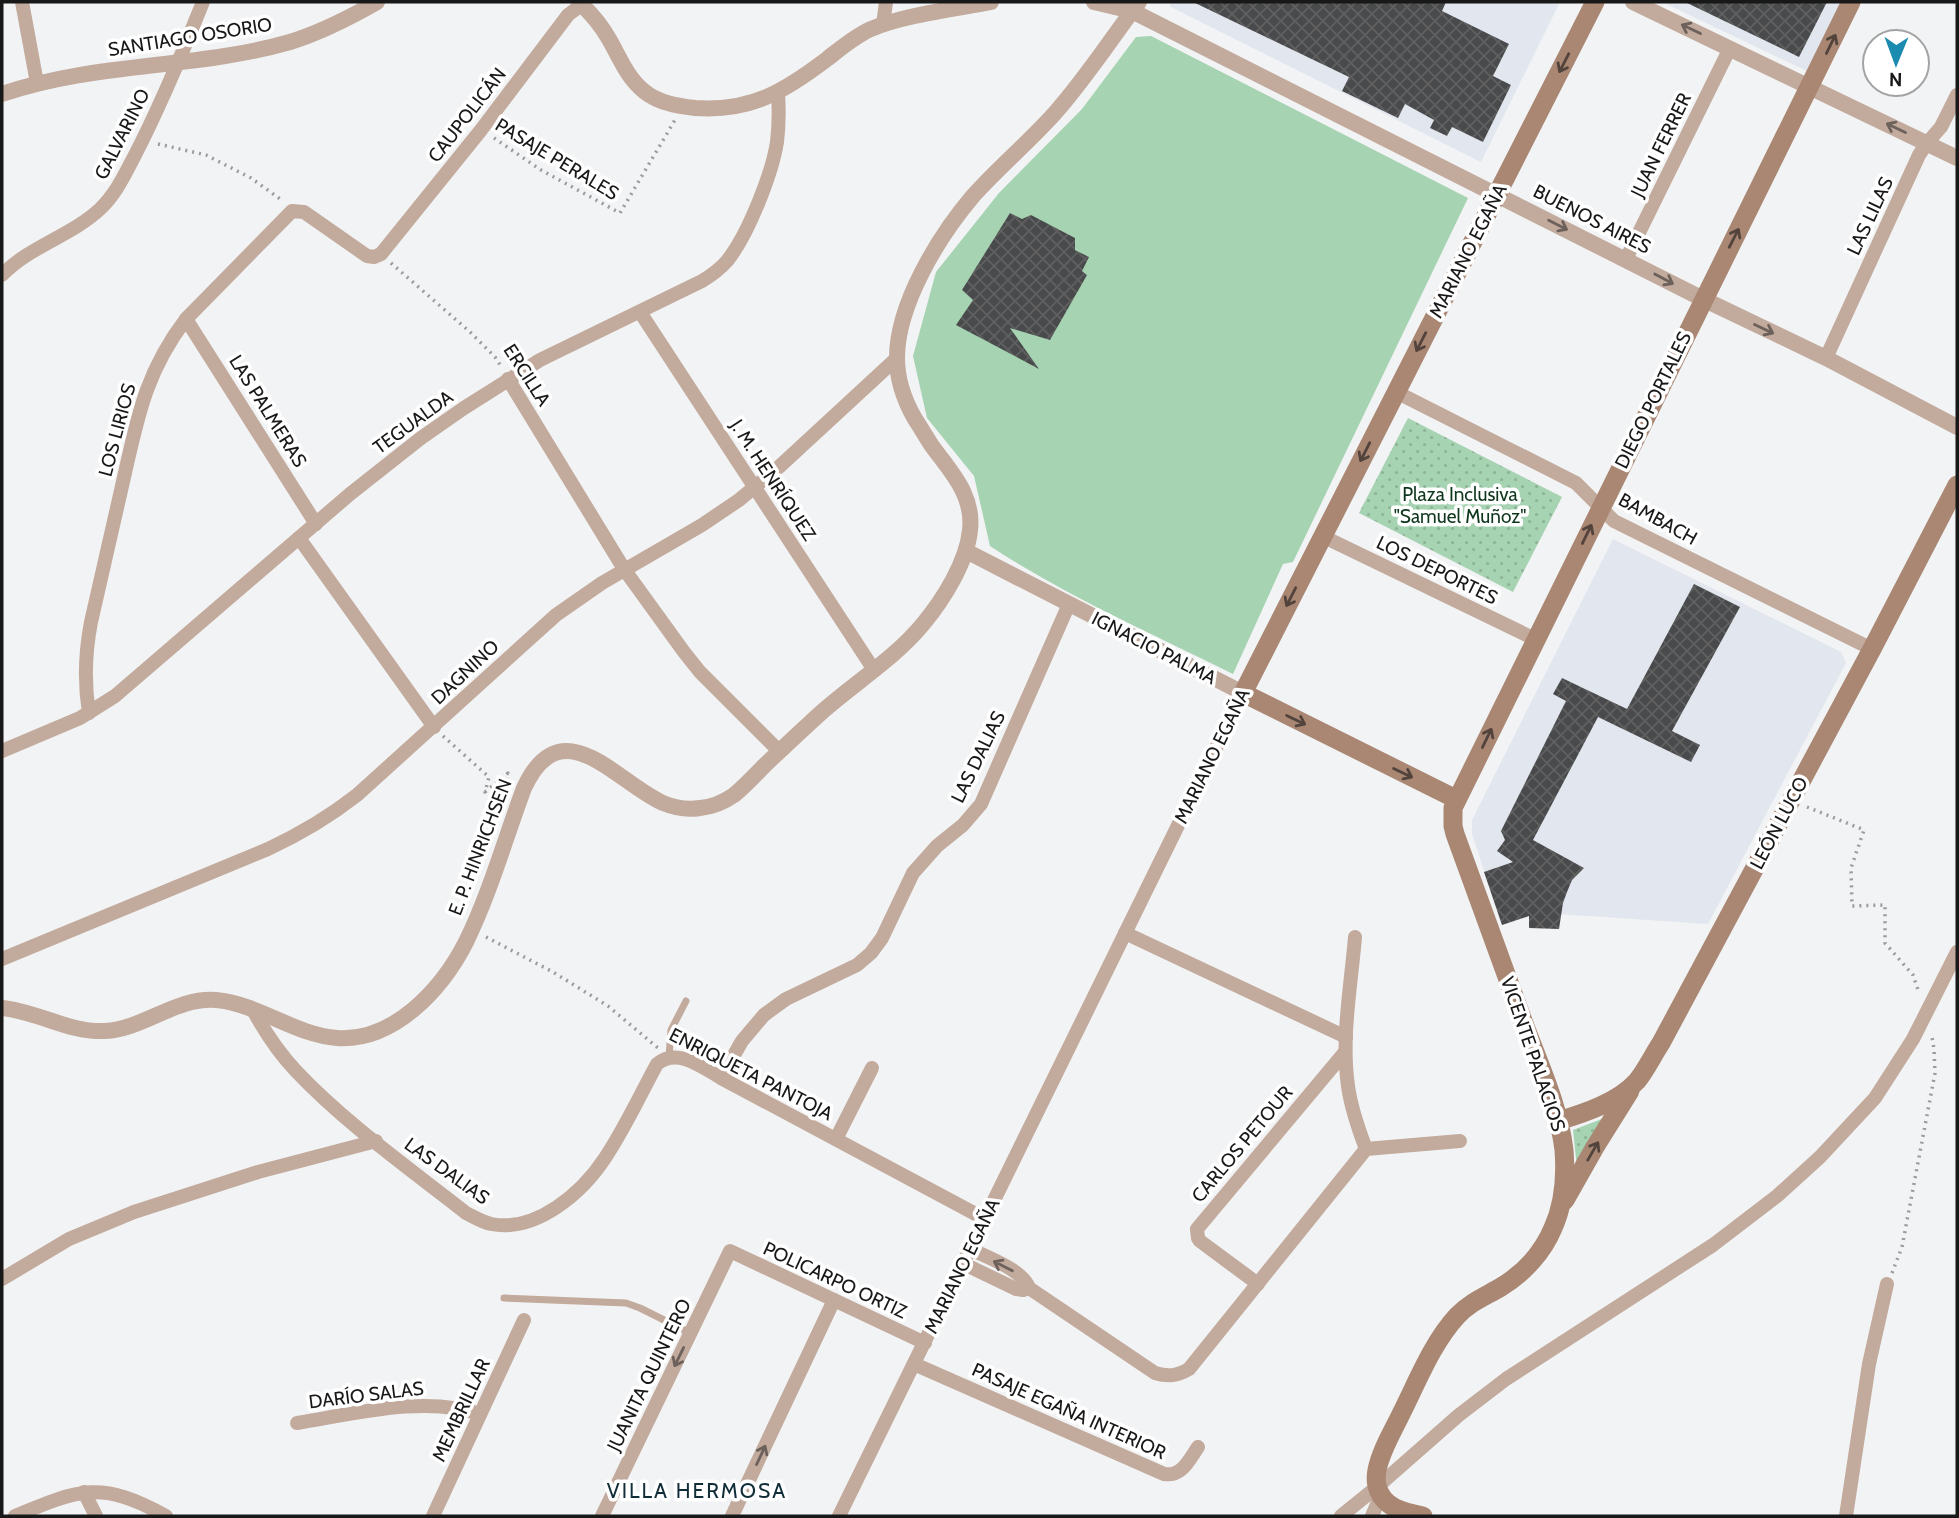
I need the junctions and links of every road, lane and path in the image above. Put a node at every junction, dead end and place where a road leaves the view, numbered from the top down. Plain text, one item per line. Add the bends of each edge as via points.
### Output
1 (22, 2) edge
2 (203, 2) edge
3 (377, 2) edge
4 (886, 2) edge
5 (991, 2) edge
6 (1094, 2) edge
7 (1595, 2) edge
8 (1633, 2) edge
9 (1851, 2) edge
10 (582, 3) edge
11 (1135, 7) edge
12 (883, 25) junction
13 (1730, 48) junction
14 (179, 62) junction
15 (37, 83) junction
16 (1810, 86) junction
17 (778, 93) junction
18 (2, 94) edge
19 (1957, 94) edge
20 (684, 106) junction
21 (481, 130) junction
22 (142, 140) junction
23 (1927, 143) junction
24 (1957, 158) edge
25 (1497, 194) junction
26 (296, 210) junction
27 (381, 254) junction
28 (1626, 259) junction
29 (2, 275) edge
30 (1703, 299) junction
31 (640, 312) junction
32 (186, 319) junction
33 (897, 358) junction
34 (1826, 358) junction
35 (508, 379) junction
36 (1396, 392) junction
37 (1957, 427) edge
38 (1957, 485) edge
39 (755, 488) junction
40 (1600, 507) junction
41 (316, 524) junction
42 (1322, 536) junction
43 (299, 537) junction
44 (966, 551) junction
45 (624, 569) junction
46 (1069, 604) junction
47 (1535, 639) junction
48 (1872, 649) junction
49 (874, 670) junction
50 (1243, 693) junction
51 (89, 713) junction
52 (434, 727) junction
53 (2, 751) edge
54 (779, 751) junction
55 (504, 795) dead end
56 (1456, 799) junction
57 (1791, 800) junction
58 (471, 929) junction
59 (1125, 933) junction
60 (1355, 937) dead end
61 (22, 949) junction
62 (2, 952) edge
63 (1957, 952) edge
64 (2, 959) edge
65 (686, 1001) dead end
66 (2, 1008) edge
67 (253, 1010) junction
68 (1926, 1013) junction
69 (1346, 1044) junction
70 (669, 1057) junction
71 (872, 1068) dead end
72 (721, 1077) junction
73 (1636, 1082) junction
74 (1558, 1121) junction
75 (836, 1139) junction
76 (376, 1141) junction
77 (1460, 1141) dead end
78 (1366, 1149) junction
79 (1559, 1210) junction
80 (985, 1219) junction
81 (971, 1249) junction
82 (730, 1251) joint
83 (964, 1264) junction
84 (2, 1279) edge
85 (1258, 1284) junction
86 (1887, 1284) joint
87 (1030, 1288) junction
88 (505, 1298) dead end
89 (834, 1300) junction
90 (524, 1320) dead end
91 (690, 1334) junction
92 (925, 1343) junction
93 (914, 1364) junction
94 (480, 1414) junction
95 (297, 1423) dead end
96 (1198, 1447) dead end
97 (1379, 1491) junction
98 (84, 1492) junction
99 (15, 1516) edge
100 (96, 1516) edge
101 (166, 1516) edge
102 (433, 1516) edge
103 (602, 1516) edge
104 (732, 1516) edge
105 (839, 1516) edge
106 (1341, 1516) edge
107 (1372, 1516) edge
108 (1423, 1516) edge
109 (1846, 1516) edge

1 - 15 street
2 - 14 street, GALVARINO
3 - 14 street, SANTIAGO OSORIO via 337,25 288,42
4 - 12 street
5 - 12 street
6 - 11 street
7 -> 25 main road, MARIANO EGAÑA
13 -> 8 street
16 -> 9 main road, DIEGO PORTALES
10 - 20 street via 635,83 653,98
10 - 21 street, CAUPOLICÁN
11 - 25 street, BUENOS AIRES
11 - 33 street, E. P. HINRICHSEN via 1057,111 955,219 906,309
12 - 17 street via 850,41
13 - 16 street
13 - 28 street, JUAN FERRER
14 - 15 street, SANTIAGO OSORIO
14 - 22 street, GALVARINO
15 - 18 street, SANTIAGO OSORIO
23 -> 16 street
30 -> 16 main road, DIEGO PORTALES
17 - 20 street via 733,106
17 - 31 street, TEGUALDA via 772,166 734,251 712,275
19 - 23 street, LAS LILAS via 1941,127
20 - 21 path, PASAJE PERALES via 620,213 541,170
21 - 27 street, CAUPOLICÁN
22 - 26 path via 206,155 251,178
22 - 29 street, GALVARINO via 116,190 99,210 31,251
23 - 24 street
23 - 34 street, LAS LILAS
25 -> 28 street, BUENOS AIRES
25 -> 36 main road, MARIANO EGAÑA
26 - 27 street via 367,256
26 - 32 street, LOS LIRIOS
27 - 35 path, ERCILLA via 487,349
28 -> 30 street, BUENOS AIRES
30 -> 34 street, BUENOS AIRES
30 - 40 main road, DIEGO PORTALES
31 - 35 street, TEGUALDA
31 - 39 street, J. M. HENRÍQUEZ
32 - 41 street, LAS PALMERAS
32 - 51 street, LOS LIRIOS via 161,355 139,411 88,638
33 - 39 street, DAGNINO
33 - 44 street, E. P. HINRICHSEN via 909,408 965,493 971,527
34 - 37 street, BUENOS AIRES
35 - 41 street, TEGUALDA via 421,438
35 - 45 street, ERCILLA
36 - 40 street, BAMBACH via 1576,483
36 -> 42 main road, MARIANO EGAÑA
38 - 48 main road, LEÓN LUCO
39 - 45 street, DAGNINO via 711,520
39 - 49 street, J. M. HENRÍQUEZ
47 -> 40 main road, DIEGO PORTALES
40 - 48 street, BAMBACH via 1614,521
41 - 43 street, TEGUALDA
42 - 47 street, LOS DEPORTES
42 -> 50 main road, MARIANO EGAÑA
43 - 51 street, TEGUALDA via 115,696
43 - 52 street
44 - 46 street, IGNACIO PALMA
44 - 49 street, E. P. HINRICHSEN via 943,597 922,625
45 - 52 street, DAGNINO via 556,615
45 - 54 street, ERCILLA via 699,672
46 - 50 street, IGNACIO PALMA
46 - 72 street, LAS DALIAS via 981,804 913,873 877,946 857,965 764,1014
56 -> 47 main road, DIEGO PORTALES
48 - 57 main road, LEÓN LUCO
49 - 54 street, E. P. HINRICHSEN
50 -> 56 main road, IGNACIO PALMA
50 - 59 street, MARIANO EGAÑA
51 - 53 street, TEGUALDA
52 - 55 path via 489,777 485,792 508,773
52 - 61 street, DAGNINO via 357,795 293,837
54 - 58 street, E. P. HINRICHSEN via 732,796 712,806 688,809 653,798 587,755 571,751 553,755 528,780
56 - 74 main road, VICENTE PALACIOS via 1452,816 1455,834
57 - 68 path via 1864,830 1850,868 1852,906 1885,905 1885,943 1913,975
57 - 73 main road, LEÓN LUCO
58 - 67 street, E. P. HINRICHSEN via 433,988 400,1021 373,1034 346,1039 322,1036
58 - 70 path, ENRIQUETA PANTOJA via 608,1006
59 - 69 street
59 - 80 street, MARIANO EGAÑA
60 - 69 street
61 - 62 street, DAGNINO
61 - 64 street, DAGNINO
63 - 68 street
65 - 70 lane via 671,1030
66 - 67 street, E. P. HINRICHSEN via 73,1028 105,1031 129,1027 201,1000
67 - 76 street, LAS DALIAS via 297,1072
68 - 86 path via 1934,1073 1902,1247
68 - 97 street via 1875,1098 1777,1196 1703,1252 1506,1379 1459,1415
69 - 78 street via 1348,1087
69 - 85 street, CARLOS PETOUR via 1197,1229 1200,1241
70 - 72 street, ENRIQUETA PANTOJA via 684,1058
70 - 76 street, LAS DALIAS via 657,1064 594,1173 562,1203 531,1220 500,1225 474,1217
71 - 75 street
72 - 75 street, ENRIQUETA PANTOJA
73 - 74 main road, LEÓN LUCO via 1605,1102
79 -> 73 main road
74 - 79 main road, VICENTE PALACIOS via 1564,1164
75 - 80 street, ENRIQUETA PANTOJA
76 - 84 street, LAS DALIAS via 134,1212 69,1239
77 - 78 street
78 - 85 street
79 - 97 main road, VICENTE PALACIOS via 1545,1244 1525,1269 1468,1306 1448,1327 1386,1446 1377,1470
80 - 81 street, MARIANO EGAÑA
81 - 83 street, MARIANO EGAÑA
87 -> 81 street via 1017,1273
82 - 89 street, POLICARPO ORTIZ
82 - 91 street, JUANITA QUINTERO
83 - 87 street via 1016,1289
83 - 92 street, MARIANO EGAÑA
85 - 87 street via 1189,1369 1173,1376 1156,1373
86 - 109 street via 1869,1364
88 - 91 lane via 626,1303
89 - 92 street, POLICARPO ORTIZ
104 -> 89 street
90 - 94 street, MEMBRILLAR
91 -> 103 street, JUANITA QUINTERO
92 - 93 street, MARIANO EGAÑA
93 - 96 street, PASAJE EGAÑA INTERIOR via 1164,1474 1179,1472
93 - 105 street, MARIANO EGAÑA
94 - 95 street, DARÍO SALAS via 436,1405
94 - 102 street, MEMBRILLAR
97 - 106 street
97 - 107 street
97 - 108 main road via 1397,1510
98 - 99 street
98 - 100 street
98 - 101 street via 129,1498

